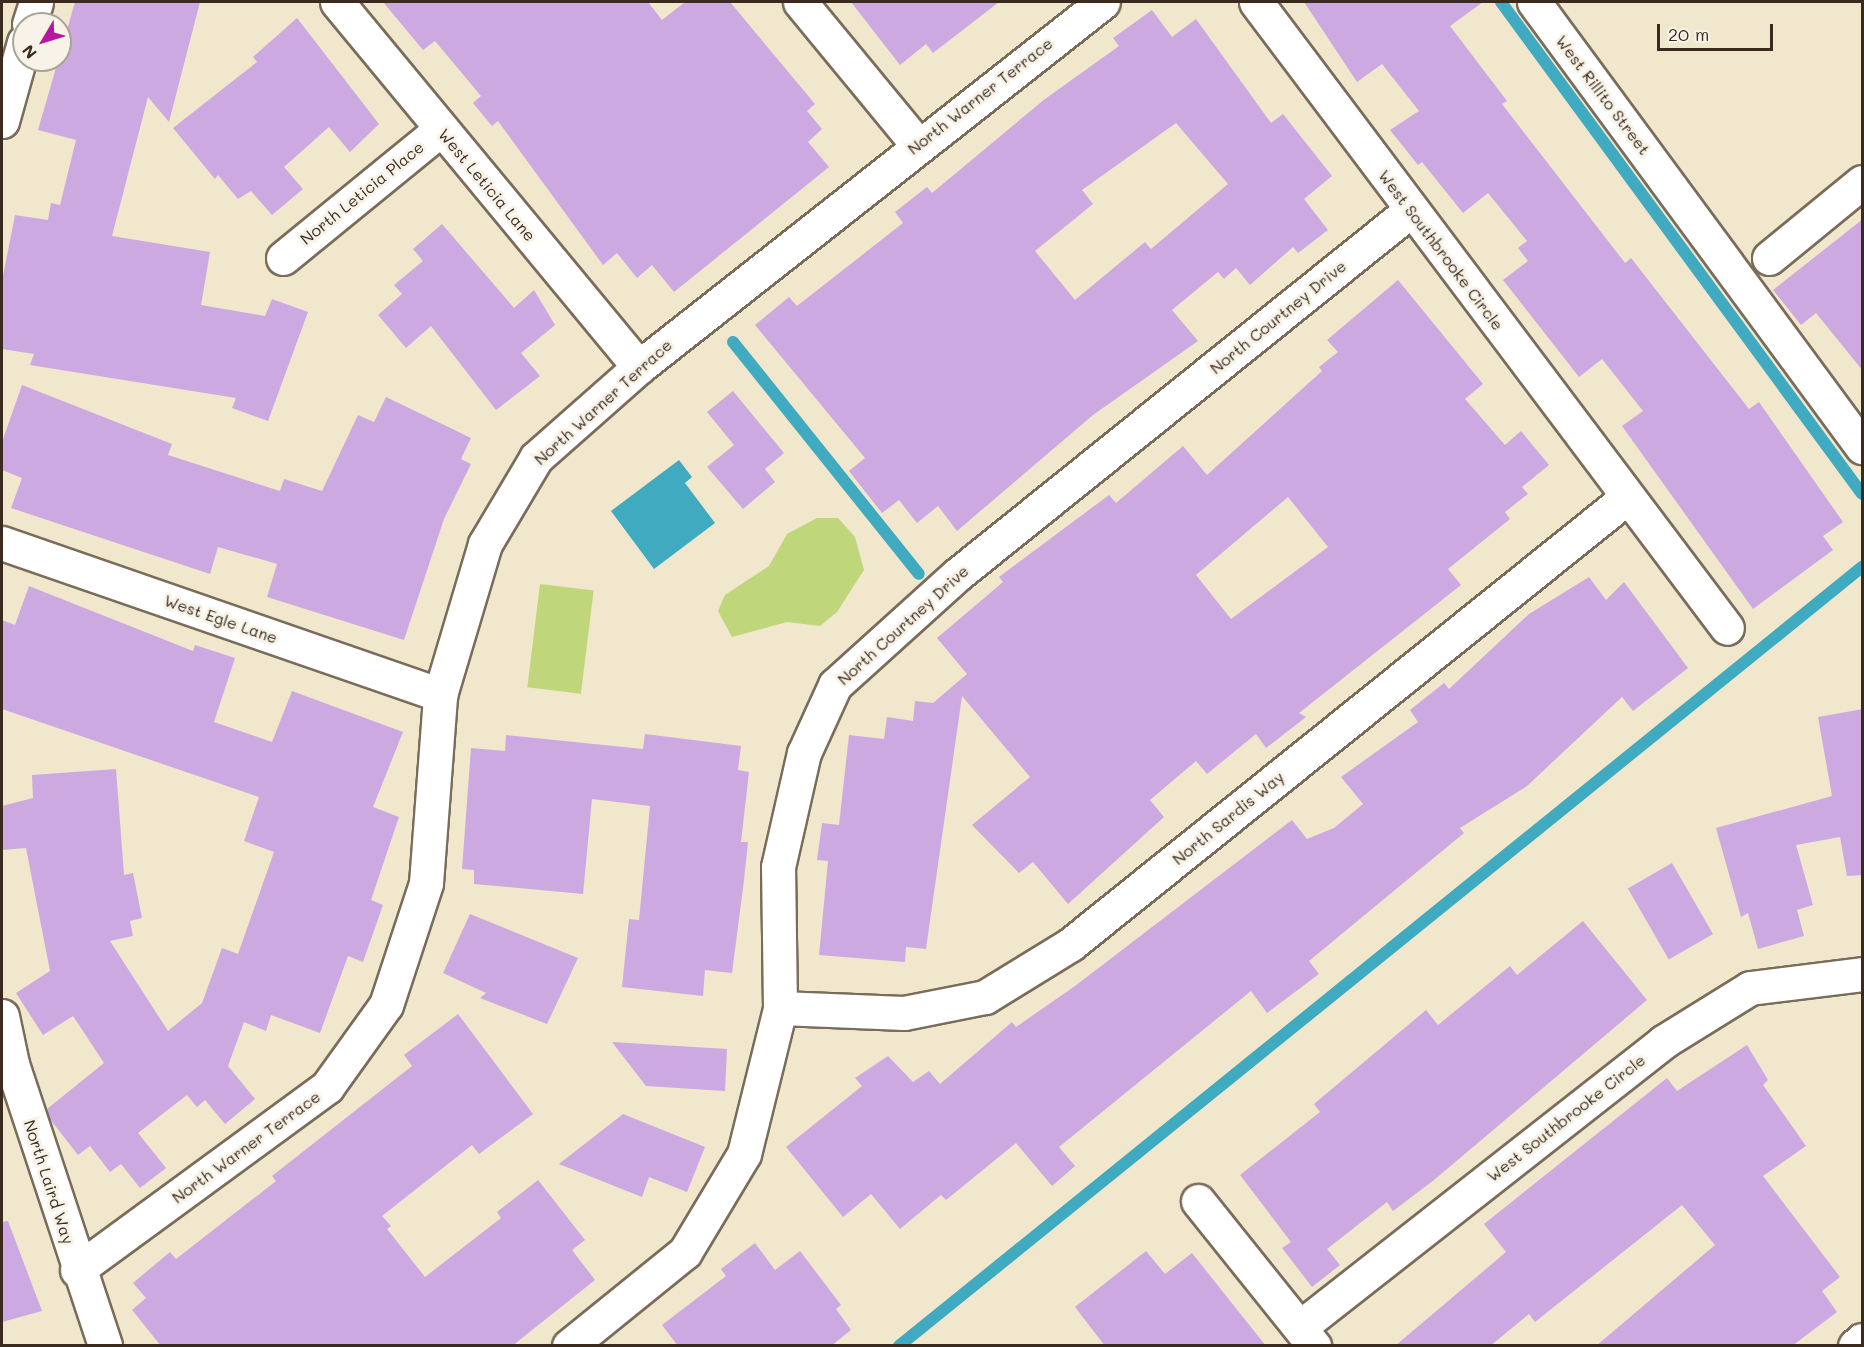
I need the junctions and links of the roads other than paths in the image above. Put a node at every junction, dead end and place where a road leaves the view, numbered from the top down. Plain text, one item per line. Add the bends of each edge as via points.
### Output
1 (337, 2) edge
2 (800, 2) edge
3 (1103, 2) edge
4 (1256, 2) edge
5 (1534, 2) edge
6 (16, 72) edge
7 (2, 122) edge
8 (441, 129) junction
9 (917, 144) junction
10 (1863, 182) edge
11 (1411, 210) junction
12 (283, 258) dead end
13 (1769, 258) dead end
14 (639, 367) junction
15 (1863, 447) edge
16 (1625, 499) junction
17 (2, 543) edge
18 (1727, 628) dead end
19 (440, 695) junction
20 (1863, 974) edge
21 (780, 1008) junction
22 (2, 1016) edge
23 (1198, 1201) dead end
24 (77, 1270) junction
25 (1307, 1336) edge
26 (1863, 1340) edge
27 (105, 1346) edge
28 (569, 1346) edge
29 (1855, 1346) edge

1 - 8 street, West Leticia Lane
2 - 9 street
3 - 9 street, North Warner Terrace
4 - 11 street, West Southbrooke Circle
5 - 15 street, West Rillito Street
6 - 7 street
8 - 12 street, North Leticia Place
8 - 14 street, West Leticia Lane
9 - 14 street, North Warner Terrace
10 - 13 street
11 - 16 street, West Southbrooke Circle
11 - 21 street, North Courtney Drive via 958,574 835,684 804,753 778,867
14 - 19 street, North Warner Terrace via 536,458 485,544
16 - 18 street, West Southbrooke Circle
16 - 21 street, North Sardis Way via 1071,944 985,997 904,1013
17 - 19 street, West Egle Lane
19 - 24 street, North Warner Terrace via 426,883 386,1005 327,1087
20 - 25 street, West Southbrooke Circle via 1750,988 1663,1042
21 - 28 street, North Courtney Drive via 744,1154 685,1252
22 - 24 street, North Laird Way
23 - 25 street
24 - 27 street, North Laird Way
26 - 29 street

